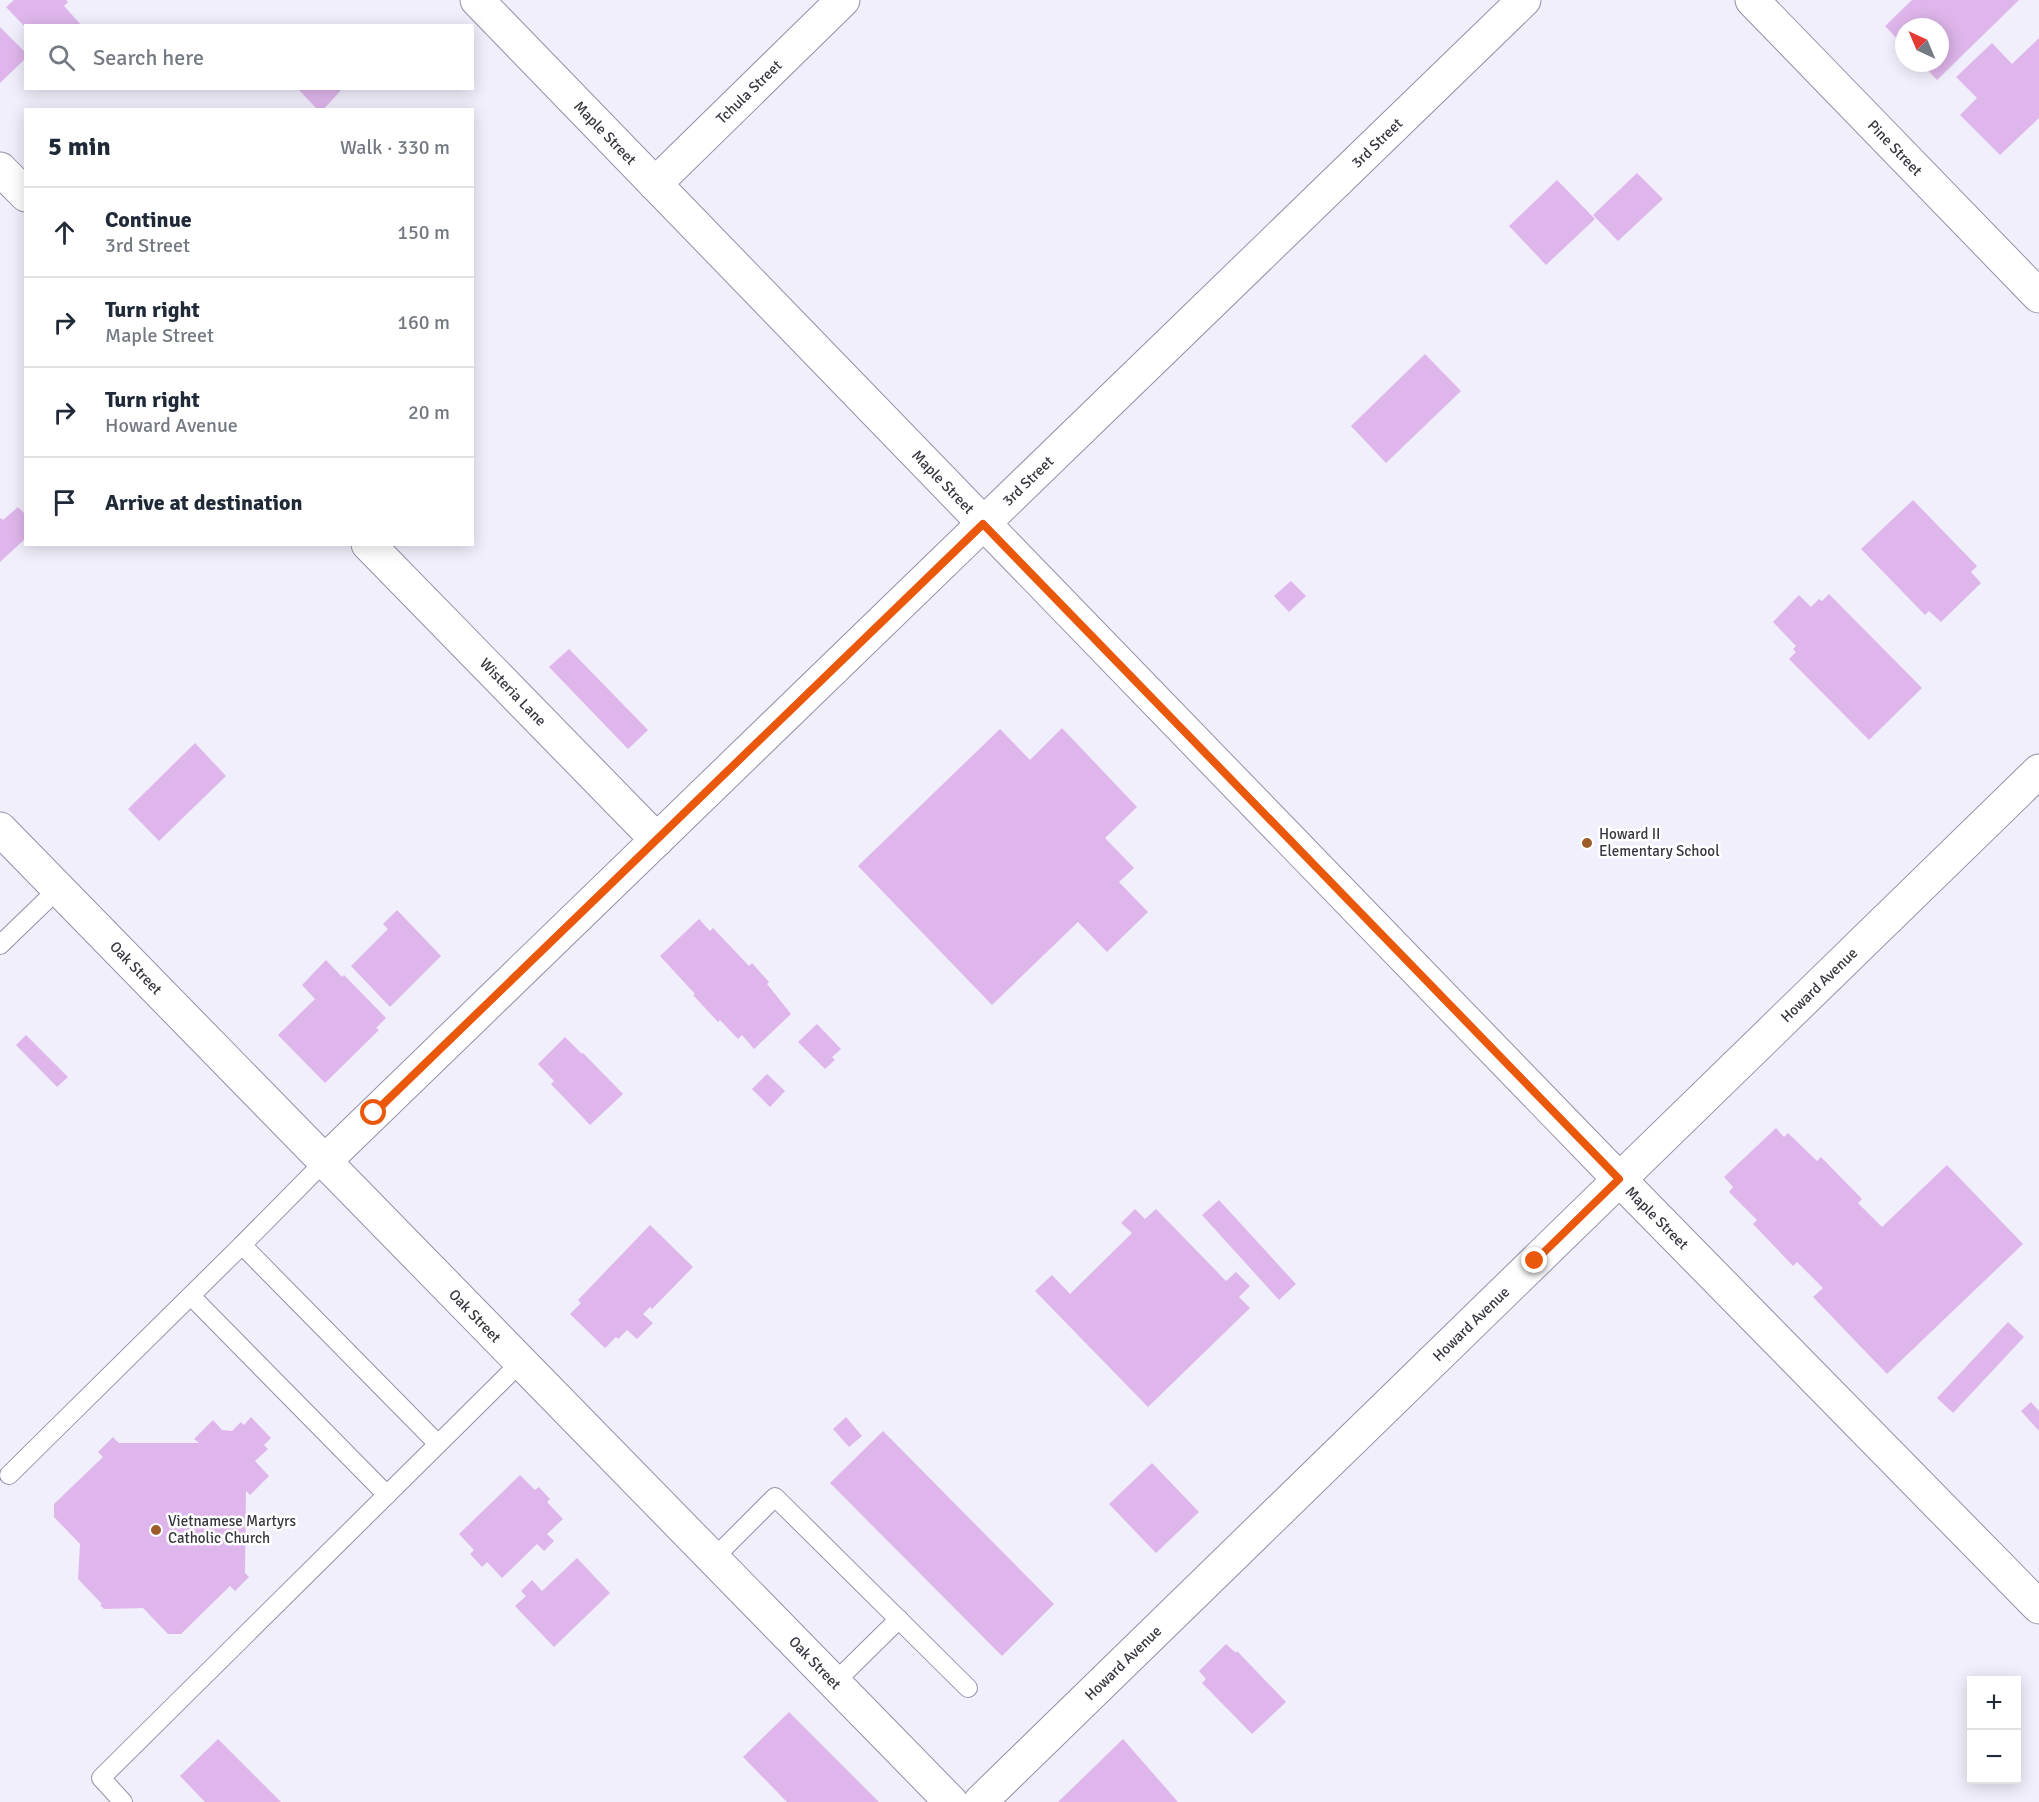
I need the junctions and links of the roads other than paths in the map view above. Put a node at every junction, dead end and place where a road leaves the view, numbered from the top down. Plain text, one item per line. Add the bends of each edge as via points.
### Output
1 (477, 0) edge
2 (843, 0) edge
3 (1524, 0) edge
4 (1752, 0) edge
5 (0, 169) edge
6 (655, 184) junction
7 (24, 193) edge
8 (2039, 296) edge
9 (983, 524) junction
10 (370, 546) edge
11 (2039, 771) edge
12 (0, 829) edge
13 (657, 840) junction
14 (58, 889) junction
15 (0, 945) edge
16 (324, 1162) junction
17 (1619, 1179) junction
18 (242, 1245) junction
19 (191, 1296) junction
20 (521, 1362) junction
21 (438, 1444) junction
22 (9, 1475) dead end
23 (387, 1495) junction
24 (713, 1559) junction
25 (2039, 1607) edge
26 (898, 1619) junction
27 (835, 1682) junction
28 (968, 1688) dead end
29 (123, 1802) edge
30 (951, 1802) edge
31 (980, 1802) edge

1 - 6 street, Maple Street
2 - 6 street, Tchula Street
3 - 9 street, 3rd Street
4 - 8 street, Pine Street
5 - 7 street
6 - 9 street, Maple Street
9 - 13 street, 3rd Street
9 - 17 street, Maple Street
10 - 13 street, Wisteria Lane
11 - 17 street, Howard Avenue
12 - 14 street, Oak Street
13 - 16 street, 3rd Street
14 - 15 lane
14 - 16 street, Oak Street
16 - 18 lane
16 - 20 street, Oak Street
17 - 25 street, Maple Street
17 - 31 street, Howard Avenue
18 - 19 lane
18 - 21 lane
19 - 22 lane
19 - 23 lane
20 - 21 lane
20 - 24 street, Oak Street
21 - 23 lane
23 - 29 lane via 101,1778
24 - 26 lane via 775,1497
24 - 27 street, Oak Street
26 - 27 lane
26 - 28 lane
27 - 30 street, Oak Street

